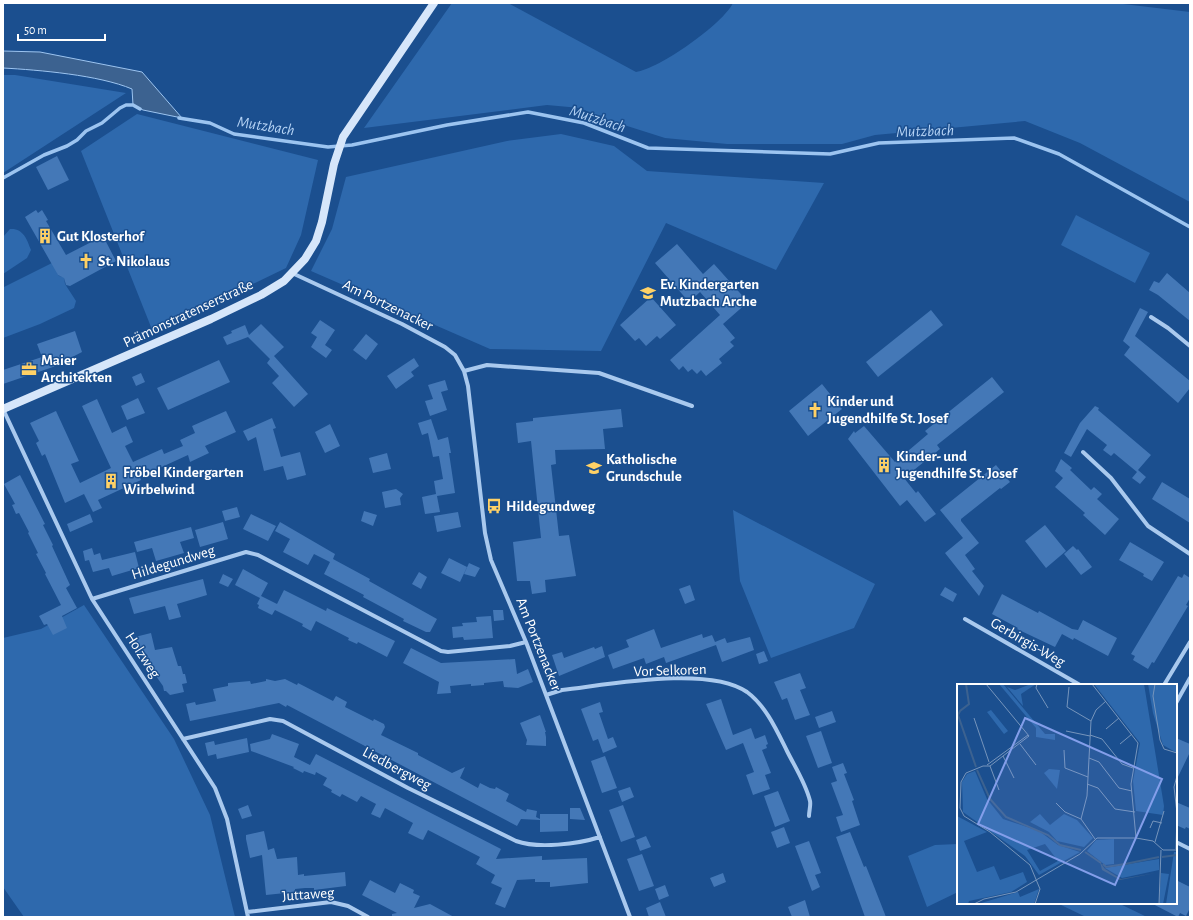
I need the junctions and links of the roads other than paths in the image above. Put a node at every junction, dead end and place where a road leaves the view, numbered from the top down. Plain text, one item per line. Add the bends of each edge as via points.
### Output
1 (434, 3) edge
2 (292, 273) junction
3 (1151, 317) dead end
4 (1190, 346) edge
5 (464, 371) junction
6 (692, 406) dead end
7 (3, 409) edge
8 (1083, 452) dead end
9 (1190, 554) edge
10 (92, 599) junction
11 (965, 619) dead end
12 (526, 642) junction
13 (1190, 642) edge
14 (1190, 678) edge
15 (1078, 684) edge
16 (1165, 684) edge
17 (546, 695) junction
18 (1177, 701) edge
19 (183, 739) junction
20 (809, 816) dead end
21 (600, 837) junction
22 (1177, 842) edge
23 (1190, 849) edge
24 (247, 915) edge
25 (368, 917) edge
26 (630, 917) edge

1 - 2 main road, Prämonstratenserstraße via 358,112 341,141 316,241
2 - 5 street, Am Portzenacker via 445,347 455,355
2 - 7 main road, Prämonstratenserstraße via 261,295 133,354
3 - 4 street
5 - 6 street via 487,365 600,373
5 - 12 street, Am Portzenacker via 468,386 487,548
7 - 10 street, Holzweg
8 - 9 street via 1111,478 1148,526
10 - 12 street, Hildegundweg via 246,552 258,555 441,651 510,646
10 - 19 street, Holzweg
11 - 15 street, Gerbirgis-Weg
12 - 17 street, Am Portzenacker
13 - 16 street
14 - 18 street
17 - 20 street, Vor Selkoren via 562,690 658,680 697,679 721,682 746,692 773,723 806,789 811,802
17 - 21 street, Am Portzenacker
19 - 21 street, Liedbergweg via 270,719 283,721 408,788 516,841 530,845 584,842
19 - 24 street, Holzweg via 214,788 226,819
21 - 26 street, Am Portzenacker
22 - 23 street
24 - 25 street, Juttaweg via 331,902 348,906

